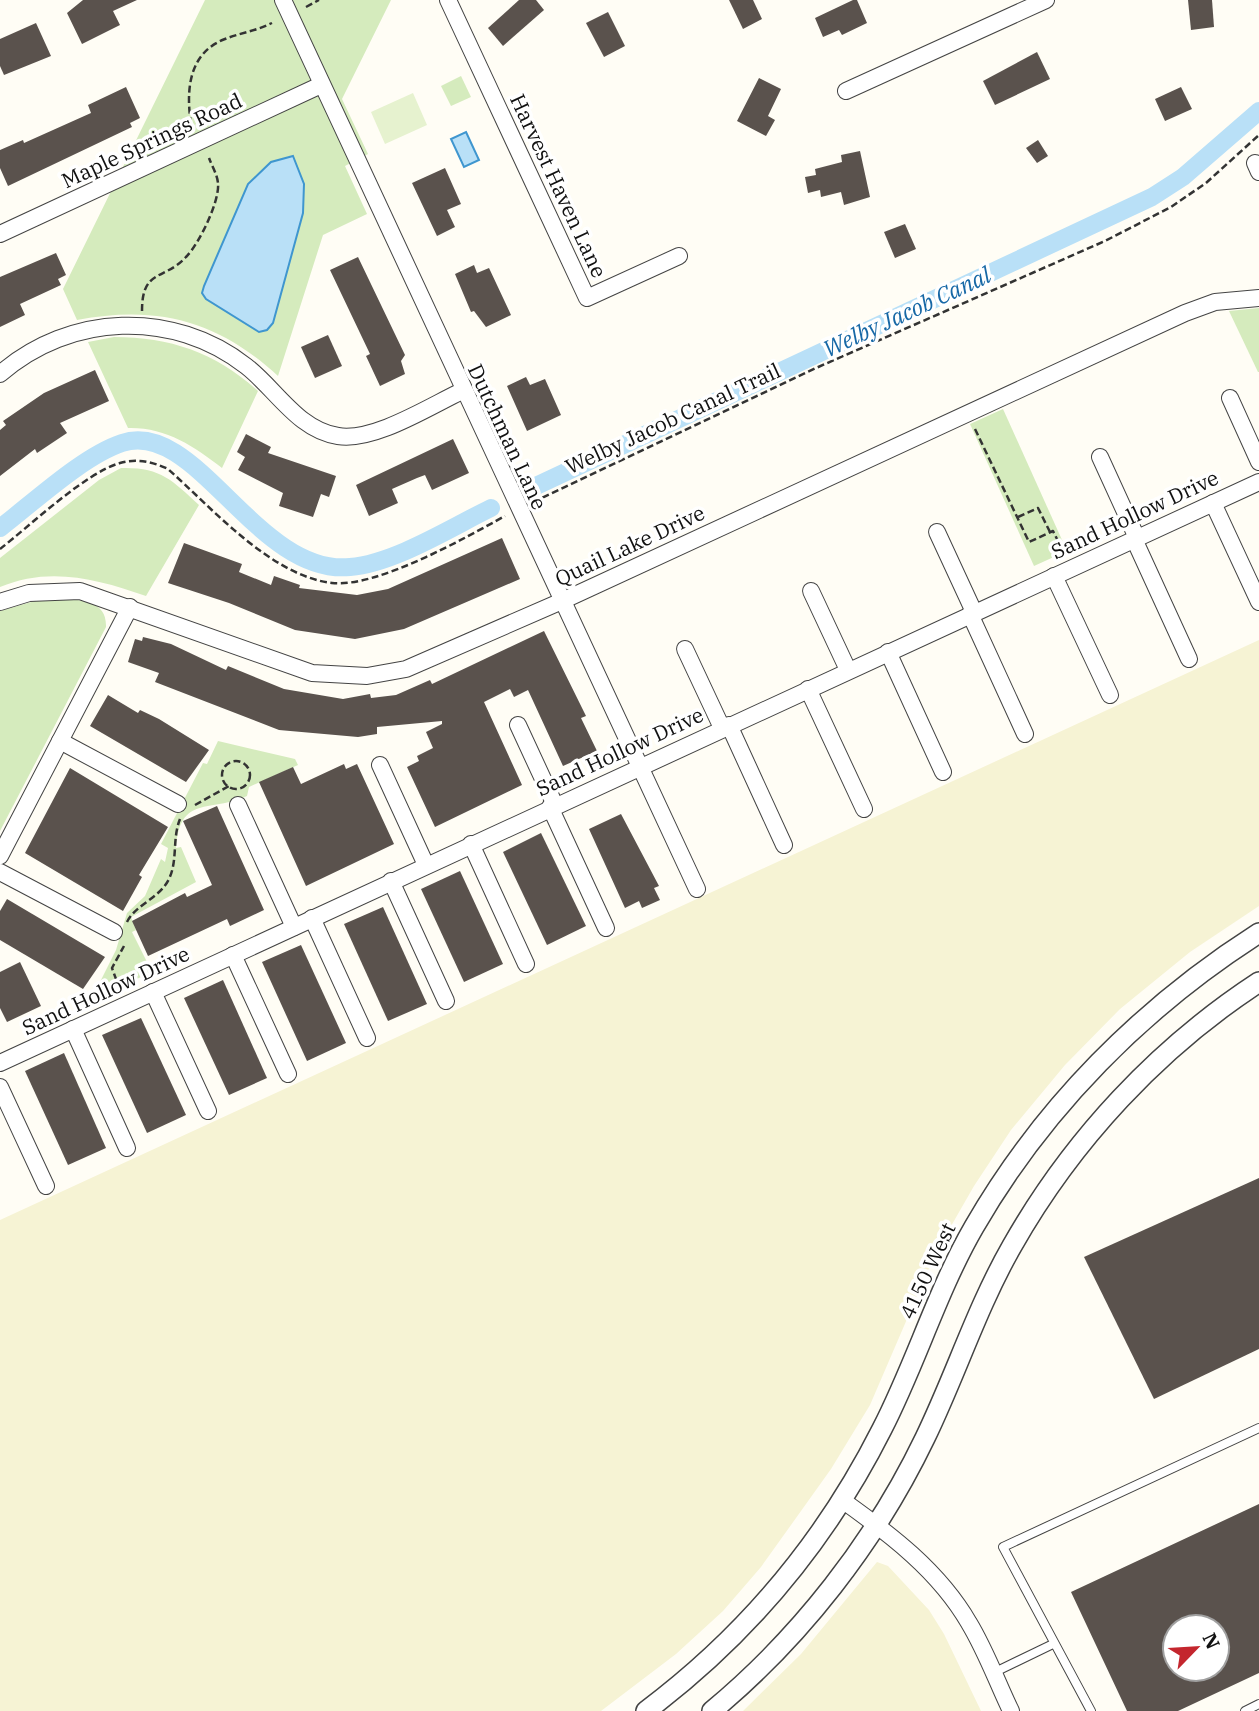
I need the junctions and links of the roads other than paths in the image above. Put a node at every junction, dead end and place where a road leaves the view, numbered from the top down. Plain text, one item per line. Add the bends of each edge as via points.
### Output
1 (283, 0) edge
2 (448, 0) edge
3 (1046, 0) edge
4 (321, 85) junction
5 (846, 91) dead end
6 (0, 234) edge
7 (679, 256) dead end
8 (1259, 298) edge
9 (0, 374) edge
10 (462, 391) junction
11 (1230, 398) dead end
12 (1100, 457) dead end
13 (1259, 462) edge
14 (1259, 482) edge
15 (1213, 503) junction
16 (937, 532) dead end
17 (1136, 538) junction
18 (1054, 576) junction
19 (811, 591) dead end
20 (562, 601) junction
21 (0, 602) edge
22 (1259, 602) edge
23 (130, 607) junction
24 (972, 613) junction
25 (685, 649) dead end
26 (888, 652) junction
27 (1189, 659) dead end
28 (848, 670) junction
29 (808, 689) junction
30 (1110, 695) dead end
31 (518, 725) dead end
32 (725, 727) junction
33 (1025, 734) dead end
34 (60, 741) junction
35 (380, 765) dead end
36 (639, 766) junction
37 (943, 772) dead end
38 (178, 804) dead end
39 (238, 805) dead end
40 (552, 806) junction
41 (864, 809) dead end
42 (471, 844) junction
43 (784, 845) dead end
44 (0, 856) edge
45 (426, 865) junction
46 (0, 872) edge
47 (391, 881) junction
48 (697, 890) dead end
49 (312, 918) junction
50 (294, 927) junction
51 (606, 928) dead end
52 (122, 932) road end
53 (1259, 933) edge
54 (233, 955) junction
55 (526, 964) dead end
56 (1259, 982) edge
57 (153, 992) junction
58 (446, 1001) dead end
59 (73, 1029) junction
60 (368, 1038) dead end
61 (0, 1063) edge
62 (288, 1074) dead end
63 (0, 1087) edge
64 (208, 1111) dead end
65 (127, 1148) dead end
66 (46, 1186) dead end
67 (1259, 1428) edge
68 (842, 1500) junction
69 (876, 1524) junction
70 (1053, 1644) junction
71 (993, 1673) junction
72 (1259, 1704) edge
73 (646, 1711) edge
74 (712, 1711) edge
75 (1011, 1711) edge
76 (1091, 1711) edge
77 (1245, 1711) edge

1 - 4 street, Dutchman Lane
2 - 7 street, Harvest Haven Lane via 587,298
3 - 5 street
4 - 6 street, Maple Springs Road
4 - 10 street, Dutchman Lane
8 - 20 street, Quail Lake Drive via 1200,307
9 - 10 street via 40,347 71,334 124,325 158,326 217,347 246,366 296,415 338,436 372,433
10 - 20 street, Dutchman Lane
11 - 13 street
12 - 17 street
14 - 15 street, Sand Hollow Drive
15 - 17 street, Sand Hollow Drive
15 - 22 street
16 - 24 street
17 - 18 street, Sand Hollow Drive
17 - 27 street
18 - 24 street, Sand Hollow Drive
18 - 30 street
19 - 28 street
20 - 23 street, Quail Lake Drive via 426,662 347,677 296,669
20 - 36 street, Dutchman Lane
21 - 23 street, Quail Lake Drive via 29,593 64,590 96,594
23 - 34 street
24 - 26 street, Sand Hollow Drive
24 - 33 street
25 - 32 street
26 - 28 street, Sand Hollow Drive
26 - 37 street
28 - 29 street, Sand Hollow Drive
29 - 32 street, Sand Hollow Drive
29 - 41 street
31 - 40 street
32 - 36 street, Sand Hollow Drive
32 - 43 street
34 - 38 street
34 - 44 street
35 - 45 street
36 - 40 street, Sand Hollow Drive
36 - 48 street, Dutchman Lane
39 - 50 street
40 - 42 street, Sand Hollow Drive
40 - 51 street
42 - 45 street, Sand Hollow Drive
42 - 55 street
45 - 47 street, Sand Hollow Drive
46 - 52 street
47 - 49 street, Sand Hollow Drive
47 - 58 street
49 - 50 street, Sand Hollow Drive
49 - 60 street
50 - 54 street, Sand Hollow Drive
53 - 68 street, 4150 West via 1139,1022 1081,1081 1024,1151 959,1254 893,1406
54 - 57 street, Sand Hollow Drive
54 - 62 street
56 - 69 street via 1140,1079 1056,1177 992,1282 924,1440
57 - 59 street, Sand Hollow Drive
57 - 64 street
59 - 61 street, Sand Hollow Drive
59 - 65 street
63 - 66 street
67 - 70 lane via 1003,1547
68 - 69 street
68 - 73 street, 4150 West via 778,1588 694,1673
69 - 71 street via 897,1539 948,1593 968,1621
69 - 74 street via 796,1629
70 - 71 lane
70 - 76 lane
71 - 75 street
72 - 77 lane

